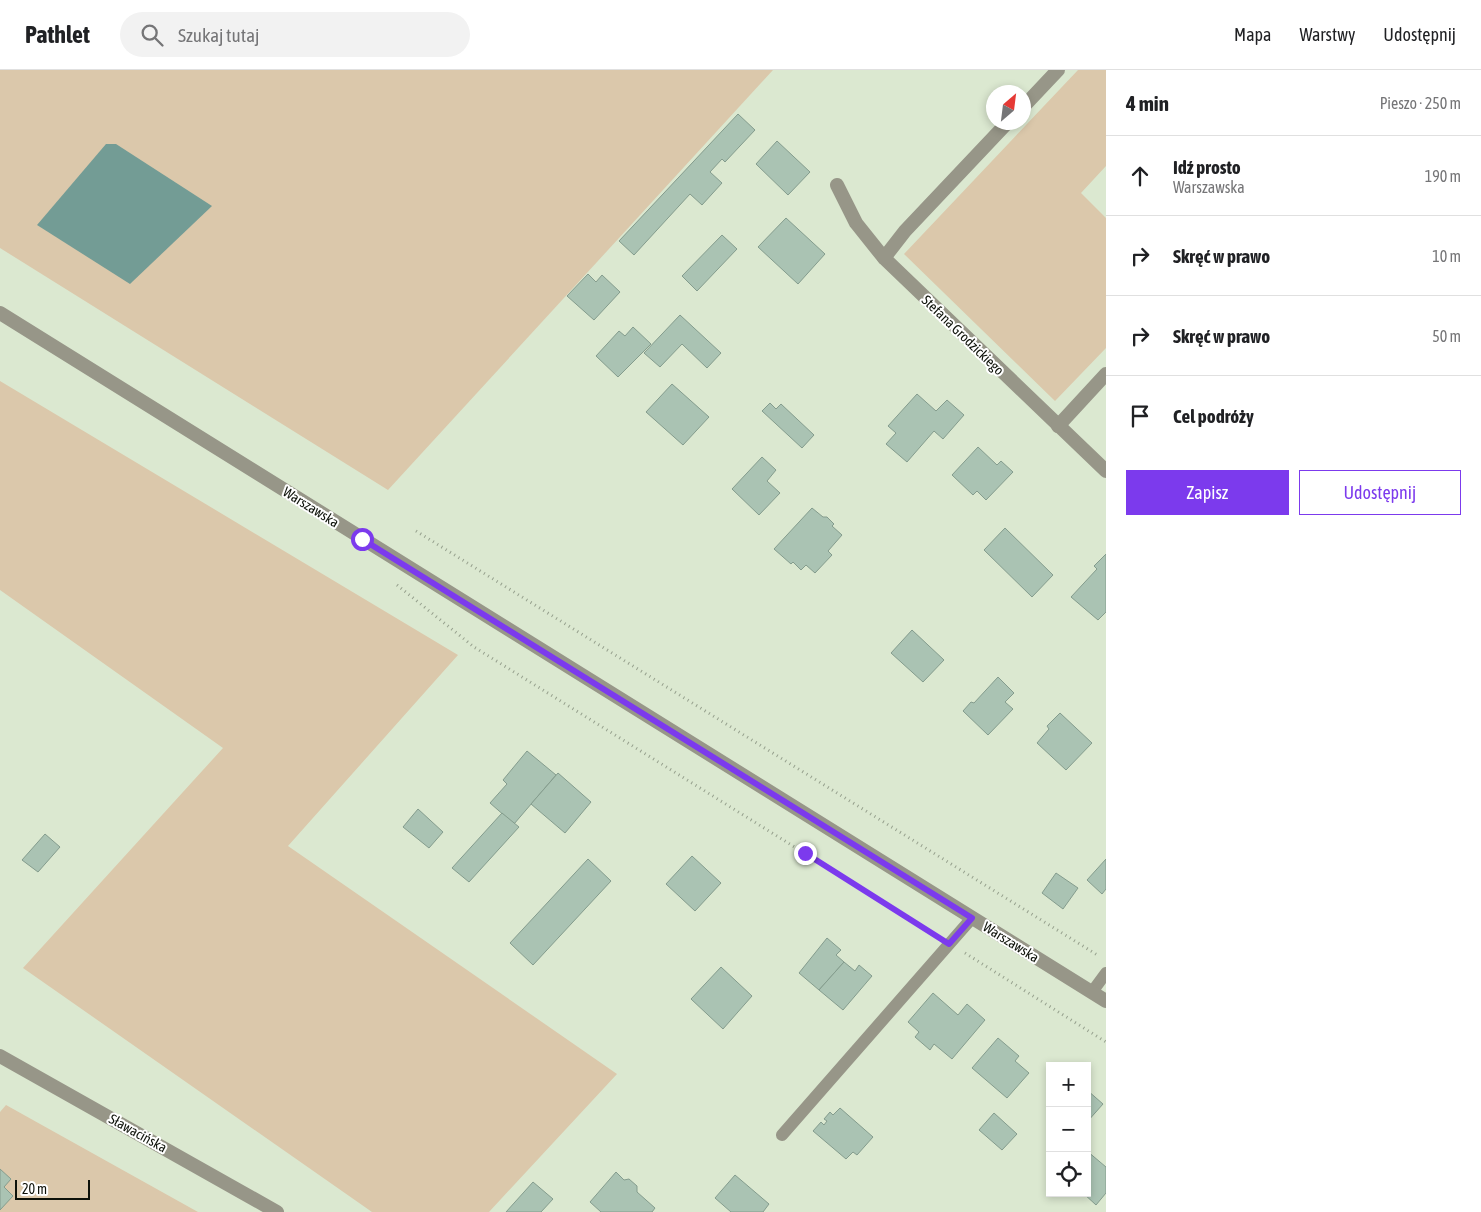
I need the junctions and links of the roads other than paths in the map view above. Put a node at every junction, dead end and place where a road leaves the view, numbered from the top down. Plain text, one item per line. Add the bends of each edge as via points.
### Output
1 (1058, 70) edge
2 (1031, 99) edge
3 (1000, 130) edge
4 (837, 185) dead end
5 (884, 258) junction
6 (0, 312) edge
7 (1106, 374) edge
8 (1058, 426) junction
9 (1106, 471) edge
10 (972, 918) junction
11 (1106, 973) edge
12 (1092, 992) junction
13 (1106, 1001) edge
14 (2, 1060) edge
15 (782, 1135) dead end
16 (278, 1212) edge

1 - 2 street
3 - 5 street via 905,230
4 - 5 street, Stefana Grodzickiego via 856,223
5 - 8 street, Stefana Grodzickiego
6 - 10 street, Warszawska
7 - 8 street
8 - 9 street, Stefana Grodzickiego
10 - 12 street, Warszawska
10 - 15 lane
11 - 12 lane
12 - 13 street, Warszawska
14 - 16 street, Sławacińska

